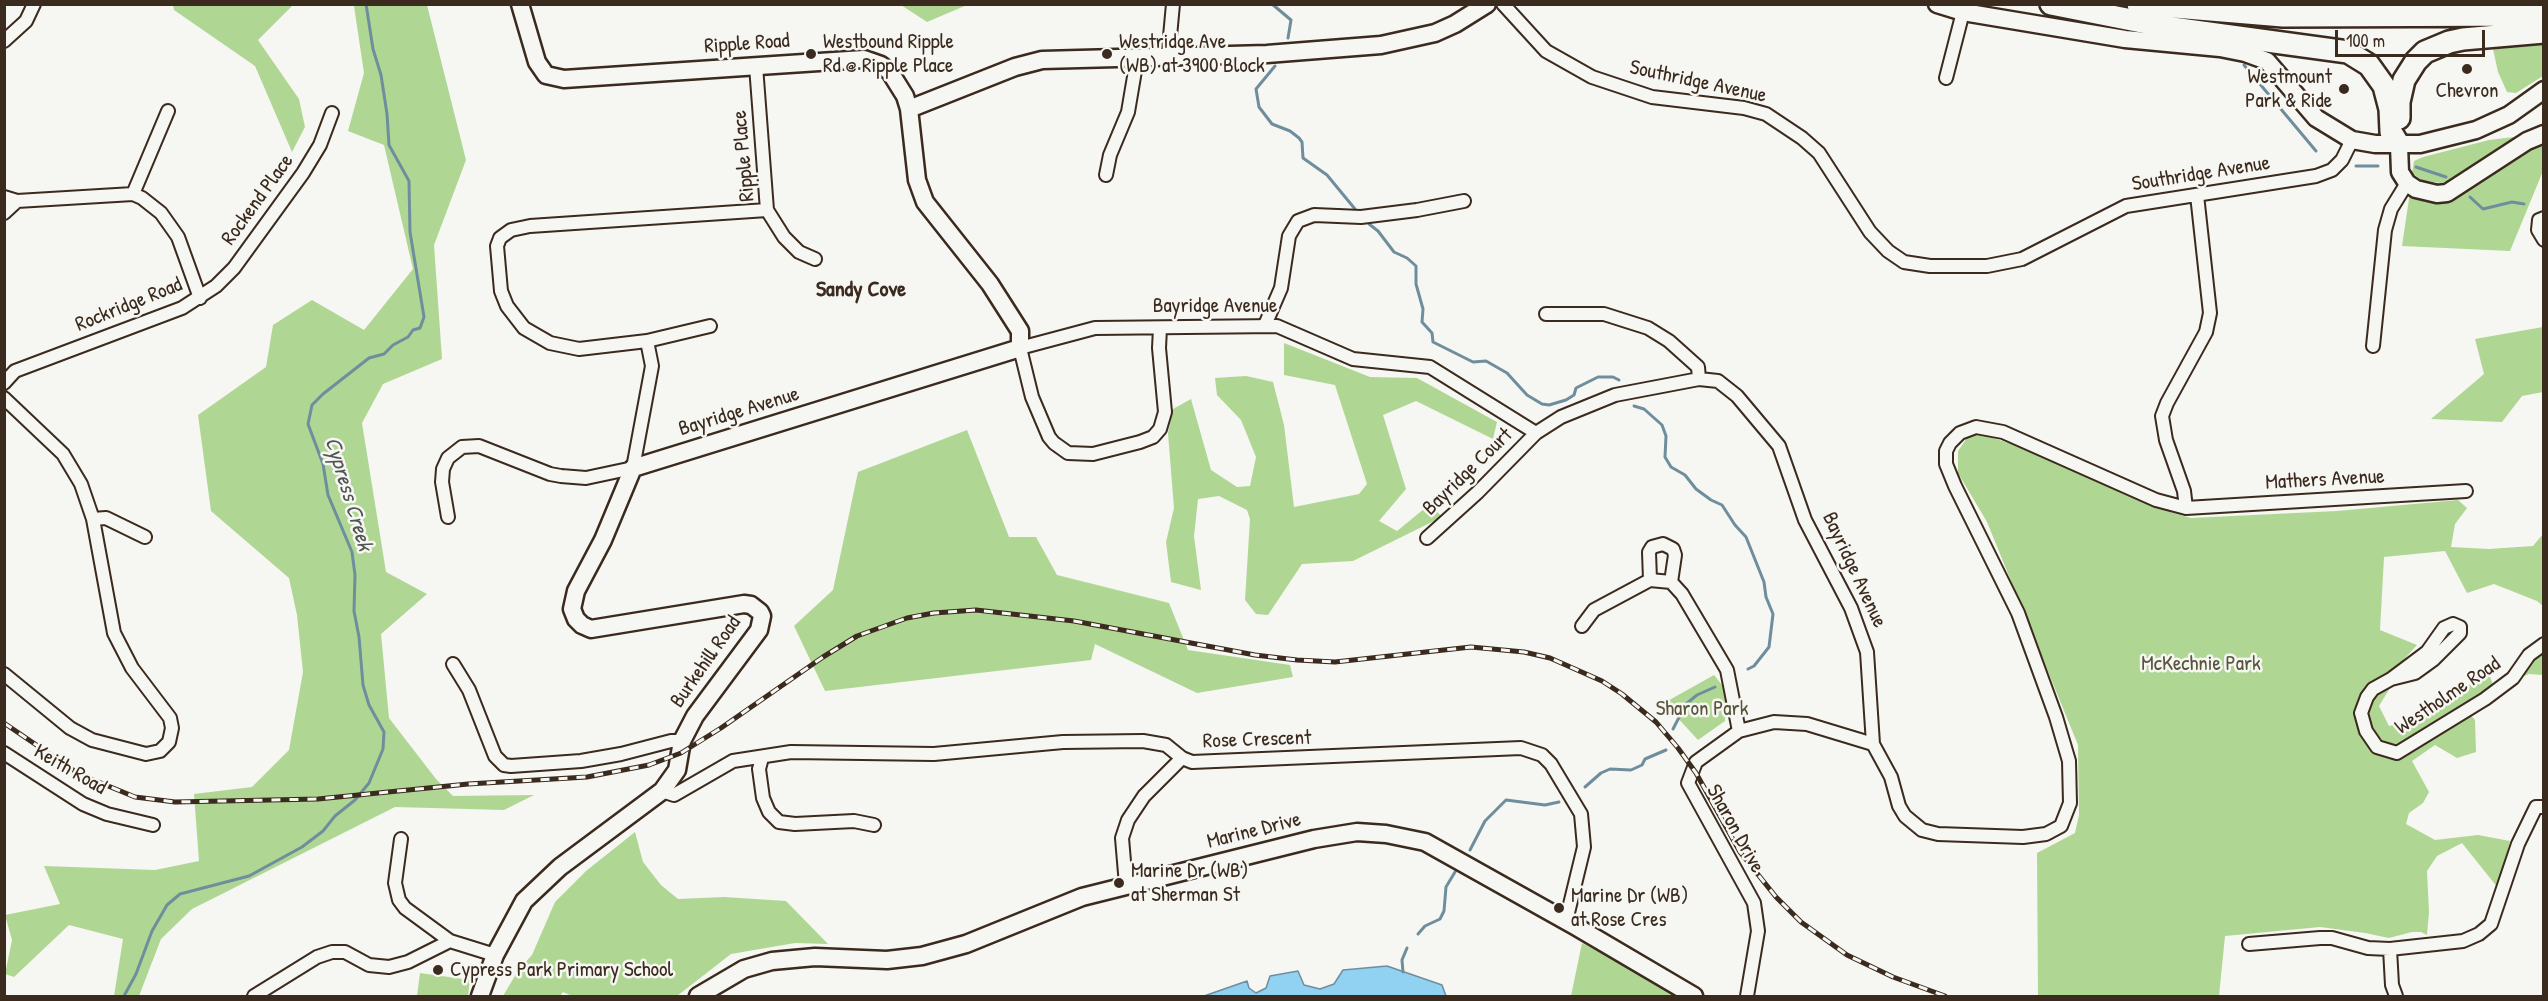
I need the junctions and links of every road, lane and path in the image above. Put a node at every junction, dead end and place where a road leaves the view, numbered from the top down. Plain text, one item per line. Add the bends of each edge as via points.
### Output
1 (34, 4) edge
2 (520, 4) edge
3 (1173, 4) edge
4 (1487, 4) edge
5 (1503, 4) edge
6 (1937, 4) edge
7 (2051, 4) edge
8 (2138, 4) edge
9 (1963, 12) junction
10 (2544, 15) edge
11 (2544, 32) edge
12 (4, 41) edge
13 (1167, 58) junction
14 (1137, 59) junction
15 (756, 66) junction
16 (1946, 78) dead end
17 (2544, 90) edge
18 (909, 109) junction
19 (168, 111) dead end
20 (332, 112) dead end
21 (2544, 134) edge
22 (2352, 140) junction
23 (2399, 145) junction
24 (1106, 175) dead end
25 (2407, 183) junction
26 (133, 194) junction
27 (2197, 195) junction
28 (10, 199) edge
29 (1464, 201) dead end
30 (767, 210) junction
31 (4, 213) edge
32 (2544, 218) edge
33 (2544, 240) edge
34 (815, 259) dead end
35 (200, 298) junction
36 (1546, 314) dead end
37 (1265, 325) junction
38 (710, 326) dead end
39 (1160, 328) junction
40 (647, 341) junction
41 (2373, 346) dead end
42 (1020, 348) junction
43 (1699, 379) junction
44 (4, 383) edge
45 (4, 398) edge
46 (1536, 433) junction
47 (633, 468) junction
48 (2466, 491) dead end
49 (2186, 508) junction
50 (448, 517) dead end
51 (93, 519) junction
52 (145, 537) dead end
53 (1427, 538) dead end
54 (1650, 580) junction
55 (1671, 582) junction
56 (1582, 626) dead end
57 (2544, 644) edge
58 (453, 664) dead end
59 (4, 674) edge
60 (2391, 679) junction
61 (1738, 731) junction
62 (682, 741) junction
63 (1873, 744) junction
64 (4, 753) edge
65 (762, 758) junction
66 (1182, 758) junction
67 (662, 791) junction
68 (2544, 795) edge
69 (2540, 807) edge
70 (153, 825) dead end
71 (874, 825) dead end
72 (401, 839) dead end
73 (1126, 885) junction
74 (1571, 924) junction
75 (450, 940) junction
76 (2249, 944) dead end
77 (2390, 949) junction
78 (495, 955) junction
79 (254, 996) edge
80 (480, 996) edge
81 (698, 996) edge
82 (1694, 996) edge
83 (1747, 996) edge
84 (2396, 996) edge

1 - 12 street via 26,21
2 - 15 street, Ripple Road via 537,62 546,75 564,80
3 - 13 street
4 - 13 street via 1435,33 1382,45
5 - 27 street, Southridge Avenue via 1546,51 1592,77 1652,97 1766,114 1819,153 1870,232 1888,252 1904,262 1987,266 2022,258 2126,206
6 - 9 street
7 - 23 highway via 2160,26 2348,52 2369,65 2384,86 2391,132
8 - 10 highway via 2304,17
9 - 16 street
9 - 22 street via 2125,39 2245,53 2267,61 2316,118
11 - 23 highway via 2463,39 2426,52 2409,70 2401,90
13 - 14 street
14 - 18 street via 1042,60
14 - 24 street via 1128,112
15 - 18 street, Ripple Road via 864,59 890,72
15 - 30 street, Ripple Place
17 - 23 street via 2509,115 2475,130 2443,140
18 - 42 street, Ripple Road via 917,180 925,202 990,284 1020,331
19 - 26 street
20 - 35 street, Rockend Place via 320,145 303,174 234,268
21 - 25 street via 2447,193 2428,193
22 - 23 street
22 - 27 street, Southridge Avenue via 2332,170 2316,176
23 - 25 street via 2400,172
25 - 41 street via 2391,209 2385,230
26 - 28 street
26 - 35 street, Rockridge Road via 151,203 169,223
27 - 49 street via 2210,313 2206,332 2162,416
28 - 31 street
29 - 37 street via 1361,217 1314,215 1298,221 1289,236 1281,288
30 - 34 street, Ripple Place via 784,237 799,252
30 - 40 street via 530,226 511,230 500,238 497,246 501,291 524,328 550,343 579,349
32 - 33 street via 2539,220 2538,230
35 - 44 street, Rockridge Road via 21,368
36 - 43 street via 1604,314 1648,328 1669,340 1698,367
37 - 39 street, Bayridge Avenue
37 - 46 street, Bayridge Avenue via 1287,329 1353,359 1430,367
38 - 40 street
39 - 42 street, Bayridge Avenue via 1085,329
39 - 42 street via 1166,412 1160,429 1140,442 1093,454 1068,453 1049,437 1032,397
40 - 47 street, Burkehill Road via 652,366
42 - 47 street, Bayridge Avenue
43 - 46 street, Bayridge Avenue via 1615,395 1561,417
43 - 63 street, Bayridge Avenue via 1718,381 1737,396 1779,446 1805,520 1851,608 1867,652
45 - 51 street via 50,440 73,468
46 - 53 street, Bayridge Court
47 - 50 street via 585,478 561,476 479,447 462,447 448,458 443,469
47 - 62 street, Burkehill Road via 603,540 576,591 572,609 582,625 591,629 744,604 762,616 759,630 703,703
48 - 49 street, Mathers Avenue
49 - 63 street, Bayridge Avenue via 2156,500 2003,432 1977,427 1955,437 1946,451 1949,473 2018,613 2065,740 2072,781 2068,815 2056,830 2035,836 1929,833 1905,816 1891,777
51 - 52 street via 106,518
51 - 59 street via 114,633 132,668 170,718 169,742 160,751 146,754 92,740 70,728
54 - 55 street
54 - 55 street via 1649,552 1663,544 1676,555
54 - 56 street via 1594,610
55 - 61 street via 1727,670
57 - 60 street, Westholme Road via 2529,655 2513,678 2485,699 2397,753 2377,747 2366,731 2361,713 2373,689
58 - 62 street via 495,756 504,765 581,761
60 - 60 street, Westholme Road via 2425,667 2457,637 2460,627 2453,624 2444,628 2427,652
61 - 63 street, Sharon Drive via 1774,722 1807,724
61 - 83 street, Sharon Drive via 1696,762 1688,783 1754,903 1758,931
62 - 67 street, Burkehill Road via 677,770
64 - 70 street, Keith Road via 83,804
65 - 66 street, Rose Crescent via 791,752 934,753 1063,742 1143,741 1166,745
65 - 67 street, Rose Crescent via 733,761 674,795
65 - 71 street via 759,769 763,798 779,822 854,821
66 - 73 street via 1144,796 1128,820 1122,838
66 - 74 street, Rose Crescent via 1192,762 1532,750 1551,764 1581,814 1585,836
67 - 78 street, Burkehill Road via 534,890
68 - 69 street
69 - 77 street via 2518,844 2491,924 2463,940
72 - 75 street via 394,883 399,900 411,915
73 - 74 street, Marine Drive via 1335,835 1386,834 1425,842
73 - 81 street, Marine Drive via 1082,897 966,944 922,956 887,960 815,957 772,962 744,969
74 - 82 street, Marine Drive
75 - 78 street
75 - 79 street via 408,962 389,967 369,964 345,952 332,952 317,957
76 - 77 street via 2332,938 2368,948
77 - 84 street
78 - 80 street, Burkehill Road

